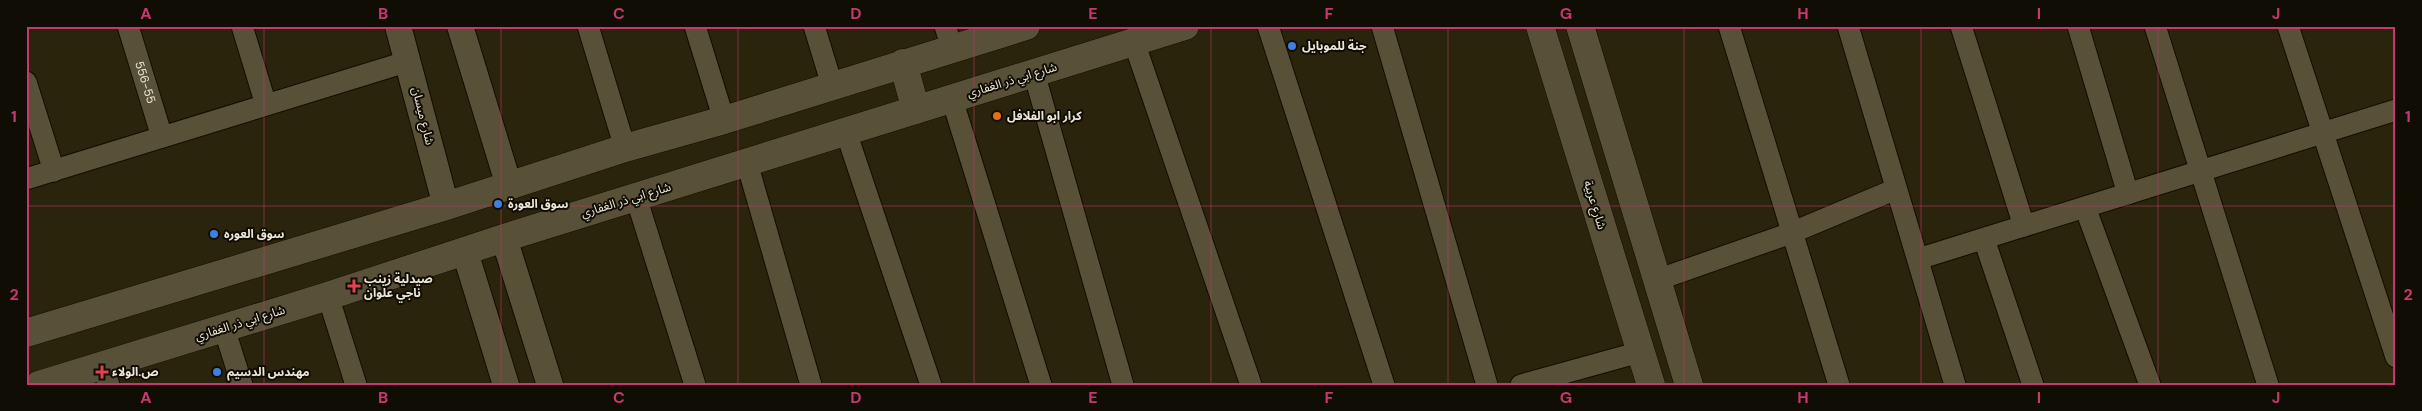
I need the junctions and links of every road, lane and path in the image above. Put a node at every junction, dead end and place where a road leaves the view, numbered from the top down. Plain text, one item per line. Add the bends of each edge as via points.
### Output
1 (128, 26) edge
2 (242, 26) edge
3 (398, 26) edge
4 (460, 26) edge
5 (588, 26) edge
6 (695, 26) edge
7 (814, 26) edge
8 (1026, 26) edge
9 (1185, 26) edge
10 (1268, 26) edge
11 (1382, 26) edge
12 (1540, 26) edge
13 (1580, 26) edge
14 (1729, 26) edge
15 (1848, 26) edge
16 (1962, 26) edge
17 (2078, 26) edge
18 (2155, 26) edge
19 (2288, 26) edge
20 (948, 37) edge
21 (1134, 42) junction
22 (409, 61) junction
23 (902, 63) junction
24 (1034, 73) junction
25 (26, 82) edge
26 (832, 85) junction
27 (952, 99) junction
28 (266, 105) junction
29 (916, 110) junction
30 (2396, 110) edge
31 (724, 120) junction
32 (846, 132) junction
33 (2324, 132) junction
34 (162, 137) junction
35 (625, 148) junction
36 (747, 163) junction
37 (54, 171) junction
38 (2201, 171) junction
39 (26, 179) edge
40 (509, 186) junction
41 (1896, 189) junction
42 (2128, 194) junction
43 (636, 197) junction
44 (446, 206) junction
45 (2085, 207) junction
46 (2024, 226) junction
47 (1791, 233) junction
48 (504, 238) junction
49 (1984, 239) junction
50 (465, 252) junction
51 (1918, 259) junction
52 (1657, 280) junction
53 (328, 296) junction
54 (224, 328) junction
55 (26, 333) edge
56 (1640, 352) junction
57 (2396, 357) edge
58 (106, 374) edge
59 (39, 385) edge
60 (242, 385) edge
61 (356, 385) edge
62 (506, 385) edge
63 (550, 385) edge
64 (696, 385) edge
65 (810, 385) edge
66 (931, 385) edge
67 (1041, 385) edge
68 (1123, 385) edge
69 (1252, 385) edge
70 (1384, 385) edge
71 (1487, 385) edge
72 (1521, 385) edge
73 (1651, 385) edge
74 (1689, 385) edge
75 (1838, 385) edge
76 (1955, 385) edge
77 (2033, 385) edge
78 (2150, 385) edge
79 (2268, 385) edge

1 - 34 street, 556-55
2 - 28 street
3 - 22 street, شارع ميسان
4 - 40 street
5 - 35 street
6 - 31 street
7 - 26 street
8 - 20 main road
9 - 21 main road, شارع ابي ذر الغفاري
10 - 70 street
11 - 71 street
12 - 56 main road, شارع عربية
13 - 52 main road
14 - 47 street
15 - 41 street
16 - 46 street
17 - 42 street
18 - 38 street
19 - 33 street
20 - 23 main road
21 - 24 main road, شارع ابي ذر الغفاري
21 - 69 street
22 - 28 street
22 - 44 street, شارع ميسان
23 - 26 main road
23 - 29 main road
24 - 27 main road, شارع ابي ذر الغفاري
24 - 68 street
25 - 37 street
26 - 31 main road
27 - 29 main road, شارع ابي ذر الغفاري
27 - 67 street
28 - 34 street
29 - 32 main road, شارع ابي ذر الغفاري
30 - 33 street
31 - 35 main road
32 - 36 main road, شارع ابي ذر الغفاري
32 - 66 street
33 - 38 street
33 - 57 street
34 - 37 street
35 - 40 main road
36 - 43 main road, شارع ابي ذر الغفاري
36 - 65 street
37 - 39 street
38 - 42 street
38 - 79 street
40 - 44 main road
41 - 47 street
41 - 51 street
42 - 45 street
43 - 48 main road, شارع ابي ذر الغفاري
43 - 64 street
44 - 55 main road
45 - 46 street
45 - 78 street
46 - 49 street
47 - 52 street
47 - 75 street
48 - 50 main road, شارع ابي ذر الغفاري
48 - 63 street
49 - 51 street
49 - 77 street
50 - 53 main road, شارع ابي ذر الغفاري
50 - 62 street
51 - 76 street
52 - 74 main road
53 - 54 main road, شارع ابي ذر الغفاري
53 - 61 street
54 - 58 main road, شارع ابي ذر الغفاري
54 - 60 street
56 - 72 street
56 - 73 main road, شارع عربية
58 - 59 main road, شارع ابي ذر الغفاري

